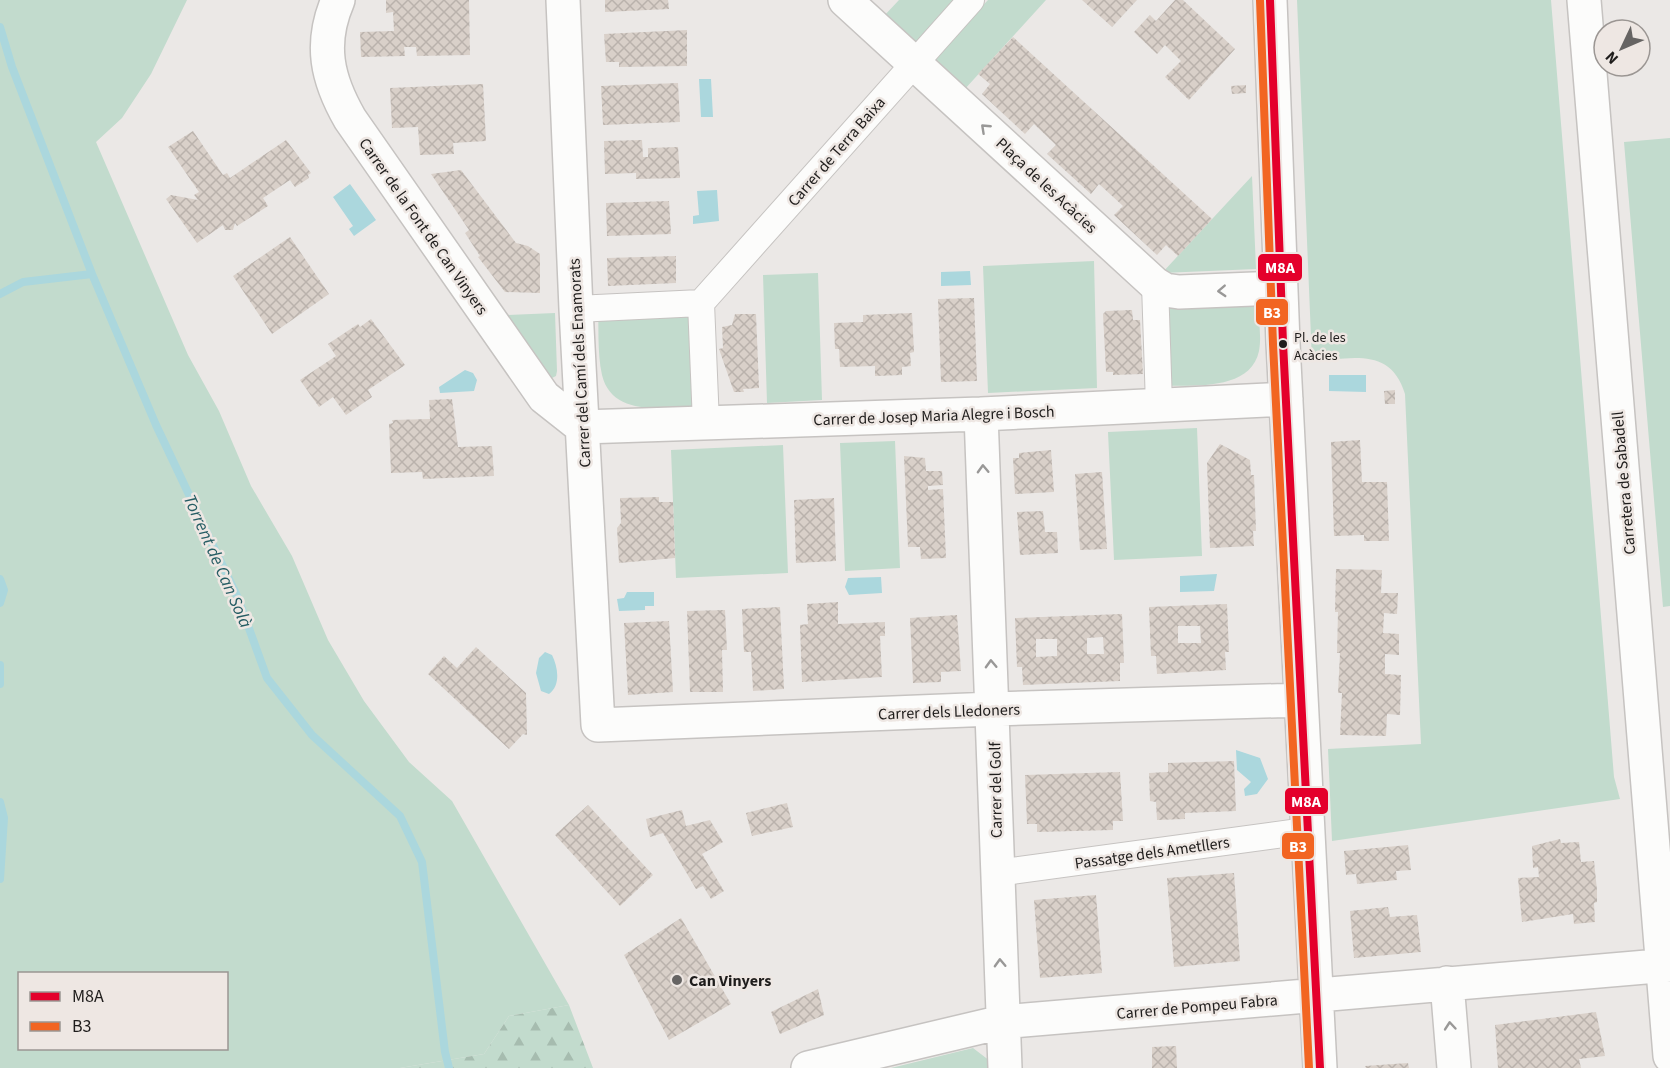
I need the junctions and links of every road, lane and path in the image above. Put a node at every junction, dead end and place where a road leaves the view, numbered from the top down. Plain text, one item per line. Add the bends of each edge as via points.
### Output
1 (338, 0) edge
2 (563, 0) edge
3 (845, 0) edge
4 (971, 0) edge
5 (1270, 0) edge
6 (1584, 0) edge
7 (913, 63) junction
8 (1155, 284) junction
9 (1280, 288) junction
10 (701, 303) junction
11 (576, 309) junction
12 (1286, 399) junction
13 (1159, 405) junction
14 (981, 414) junction
15 (706, 423) junction
16 (582, 427) junction
17 (1301, 700) junction
18 (993, 709) junction
19 (598, 725) joint
20 (1306, 831) junction
21 (997, 873) junction
22 (1666, 965) edge
23 (1447, 983) junction
24 (1317, 996) junction
25 (1002, 1022) junction
26 (1670, 1056) edge
27 (808, 1068) edge
28 (1005, 1068) edge
29 (1320, 1068) edge
30 (1454, 1068) edge

1 - 16 street, Carrer de la Font de Can Vinyers via 328,27 326,49 334,92 544,397
2 - 11 street, Carrer del Camí dels Enamorats
3 - 7 street, Plaça de les Acàcies
4 - 7 street, Carrer de Terra Baixa
5 - 9 street
6 - 22 street, Carretera de Sabadell
8 -> 7 street, Plaça de les Acàcies
7 - 10 street, Carrer de Terra Baixa
9 -> 8 street, Plaça de les Acàcies via 1179,292
8 - 13 street
9 - 12 street
10 - 11 street
10 - 15 street
11 - 16 street, Carrer del Camí dels Enamorats
12 - 13 street, Carrer de Josep Maria Alegre i Bosch
12 - 17 street
13 - 14 street, Carrer de Josep Maria Alegre i Bosch
14 - 15 street, Carrer de Josep Maria Alegre i Bosch
18 -> 14 street, Carrer del Golf
15 - 16 street, Carrer de Josep Maria Alegre i Bosch
16 - 19 street, Carrer del Camí dels Enamorats
17 - 18 street, Carrer dels Lledoners
17 - 20 street
18 - 19 street, Carrer dels Lledoners
18 - 21 street, Carrer del Golf
20 - 21 street, Passatge dels Ametllers
20 - 24 street
25 -> 21 street, Carrer del Golf
22 - 23 street, Carrer de Pompeu Fabra
22 - 26 street, Carretera de Sabadell
23 - 24 street, Carrer de Pompeu Fabra
30 -> 23 street
24 - 25 street, Carrer de Pompeu Fabra
24 - 29 street
25 - 27 street, Carrer de Pompeu Fabra
25 - 28 street, Carrer del Golf

